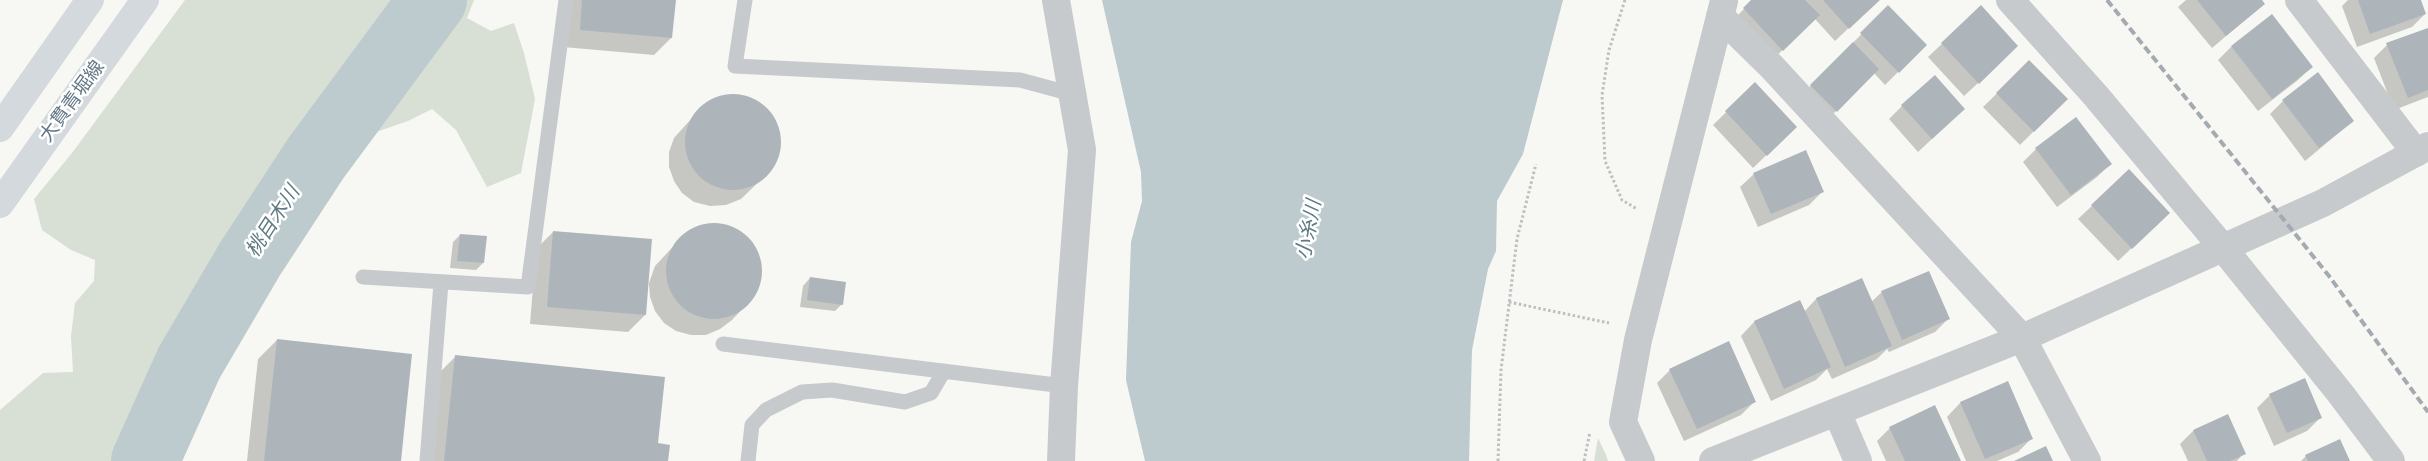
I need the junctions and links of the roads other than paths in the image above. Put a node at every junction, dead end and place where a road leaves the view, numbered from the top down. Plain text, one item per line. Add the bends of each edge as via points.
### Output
1 (90, 0) edge
2 (145, 0) edge
3 (566, 0) edge
4 (745, 0) edge
5 (1056, 0) edge
6 (2010, 0) edge
7 (2300, 0) edge
8 (1722, 8) edge
9 (1072, 94) junction
10 (0, 128) edge
11 (2422, 149) edge
12 (0, 204) edge
13 (2223, 248) junction
14 (363, 277) dead end
15 (441, 283) junction
16 (2022, 338) junction
17 (723, 344) dead end
18 (944, 371) junction
19 (1064, 386) junction
20 (1838, 412) junction
21 (427, 461) edge
22 (748, 461) edge
23 (1061, 461) edge
24 (1641, 461) edge
25 (1713, 461) edge
26 (1858, 461) edge
27 (2087, 461) edge
28 (2391, 461) edge

1 - 10 main road
2 - 12 main road, 大貫青堀線
3 - 15 lane via 528,287
4 - 9 lane via 735,66 1020,80
5 - 9 street
6 - 13 street via 2096,96
7 - 11 street
8 - 16 street
8 - 24 street via 1638,340 1623,422
9 - 19 street via 1082,150
11 - 13 street via 2323,203
13 - 16 street
13 - 28 street
14 - 15 lane
15 - 21 lane
16 - 20 street
16 - 27 street
17 - 18 lane
18 - 19 lane
18 - 22 lane via 931,393 906,402 832,390 802,392 766,410 752,425
19 - 23 street
20 - 25 street
20 - 26 street

